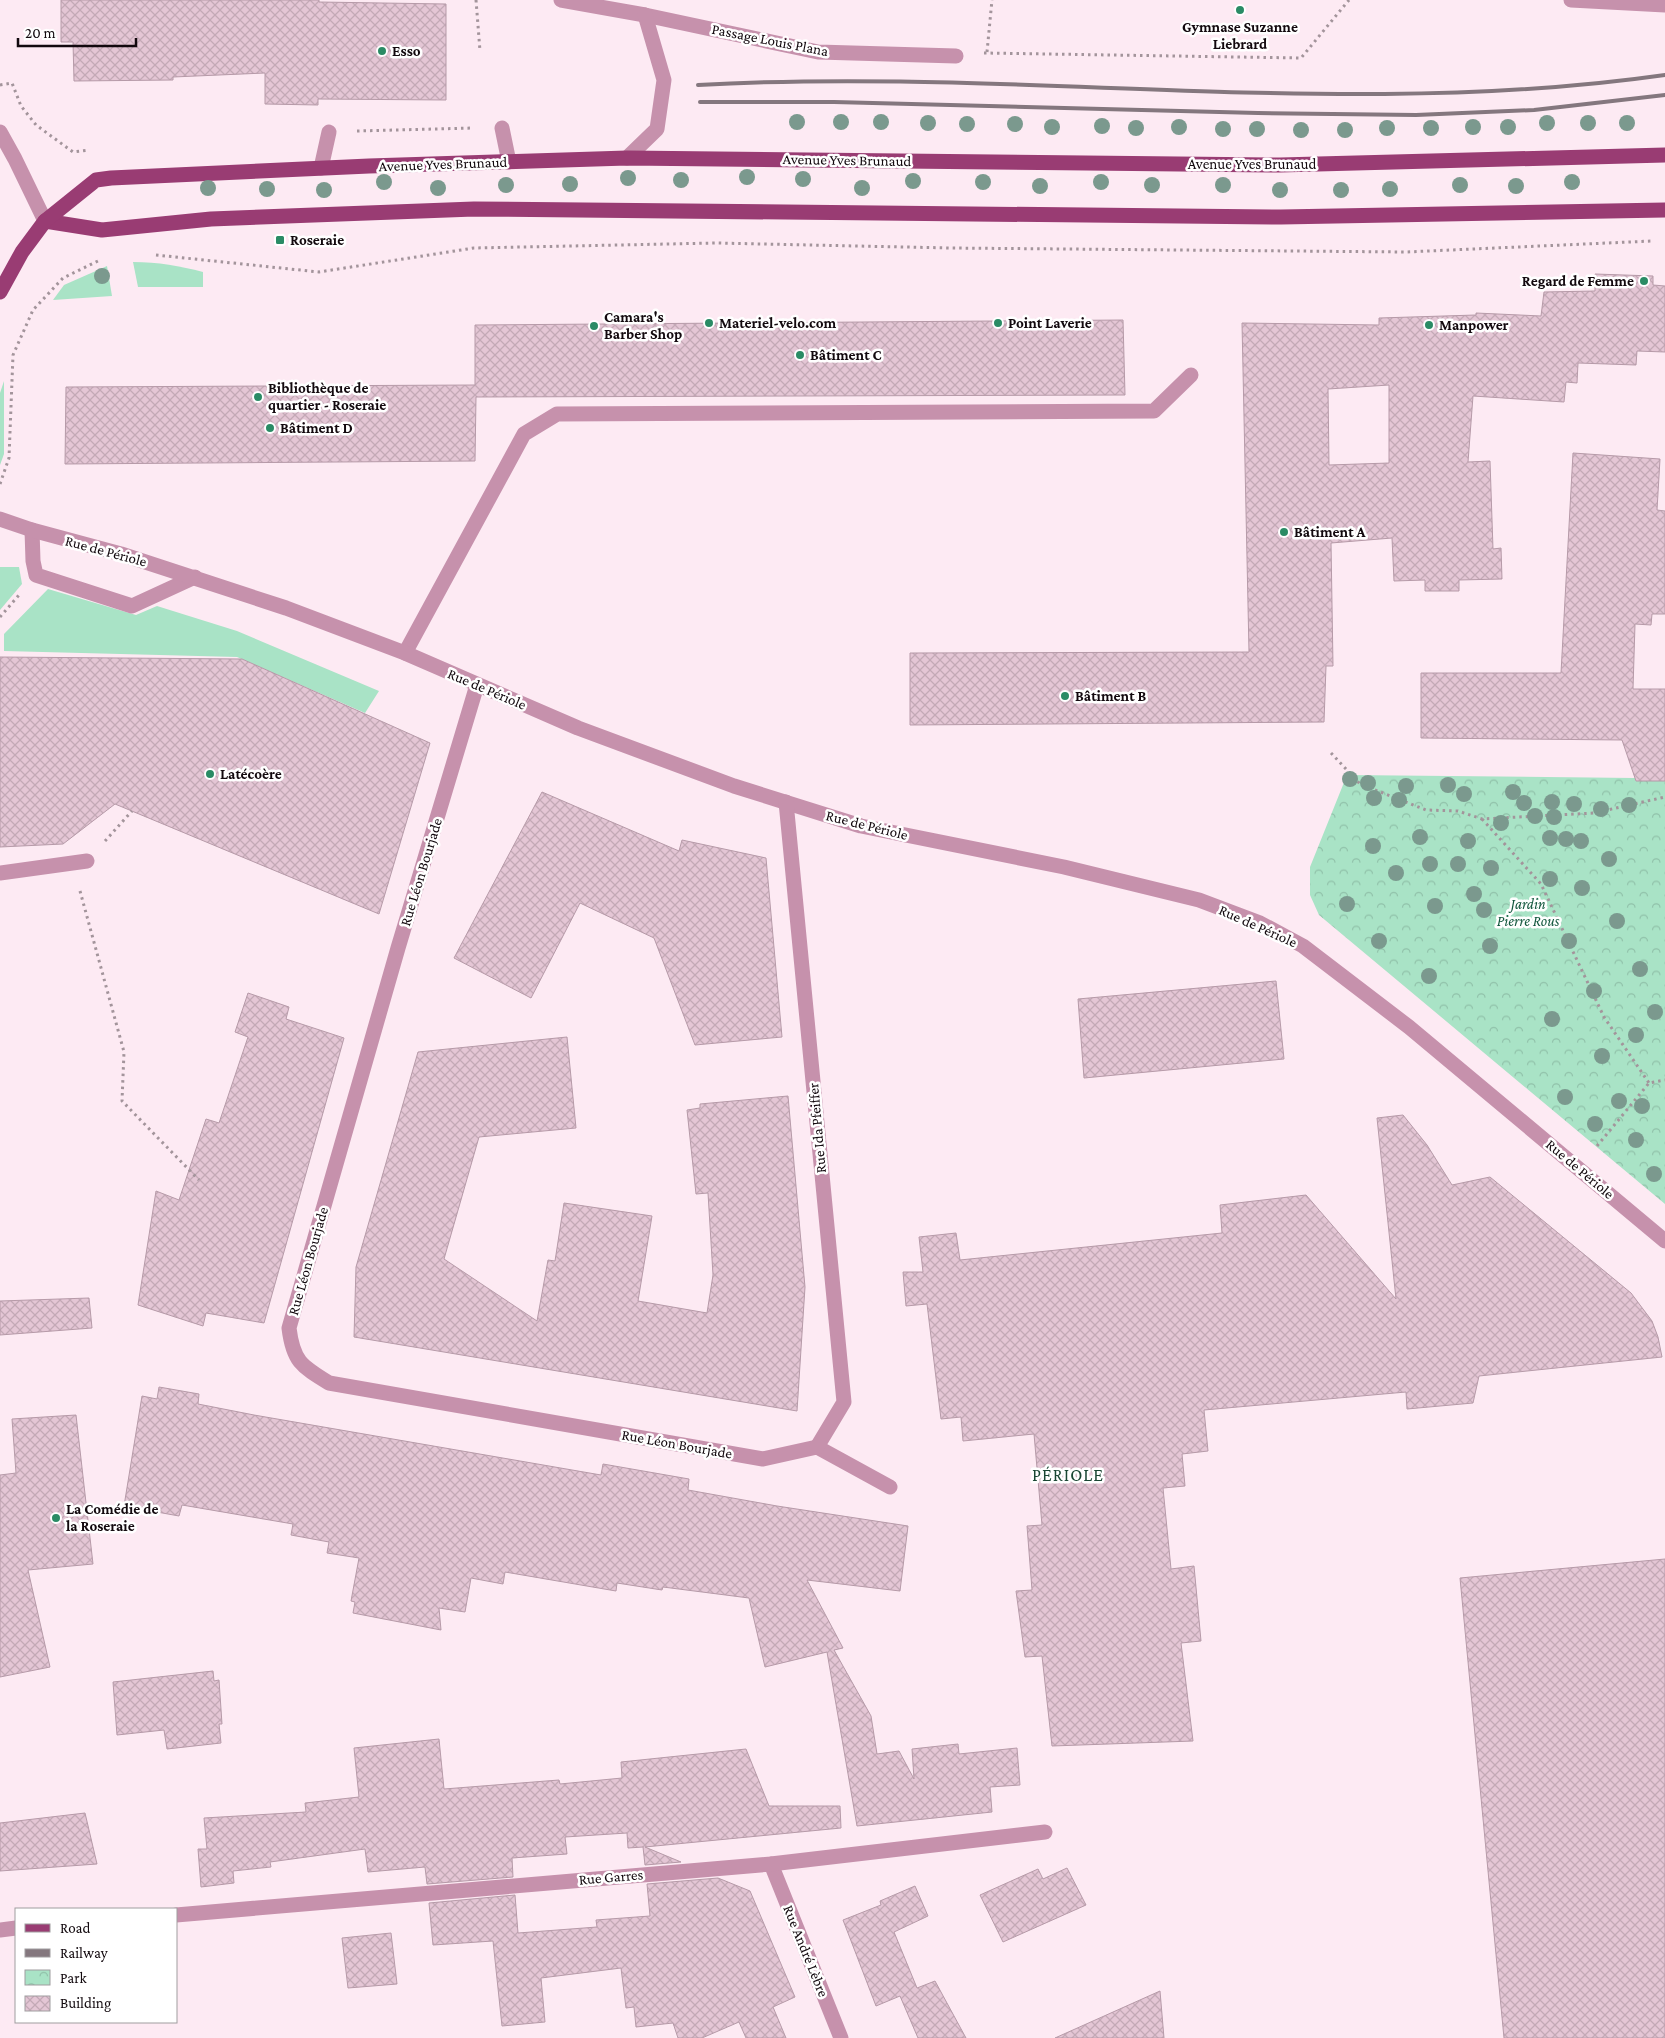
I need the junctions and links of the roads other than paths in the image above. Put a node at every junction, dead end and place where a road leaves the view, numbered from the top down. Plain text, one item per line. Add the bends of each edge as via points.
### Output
1 (561, 0) edge
2 (1571, 0) edge
3 (1665, 5) edge
4 (645, 14) junction
5 (956, 56) road end
6 (502, 128) dead end
7 (0, 132) edge
8 (329, 132) dead end
9 (1665, 155) edge
10 (627, 158) junction
11 (509, 162) junction
12 (320, 168) junction
13 (1665, 210) edge
14 (45, 221) junction
15 (0, 292) edge
16 (1191, 375) dead end
17 (0, 519) edge
18 (32, 530) junction
19 (195, 577) junction
20 (404, 654) junction
21 (478, 685) junction
22 (786, 802) junction
23 (87, 861) road end
24 (0, 872) edge
25 (1665, 1241) edge
26 (817, 1447) junction
27 (890, 1487) dead end
28 (1045, 1832) dead end
29 (771, 1864) junction
30 (178, 1915) edge
31 (15, 1928) edge
32 (0, 1930) edge
33 (841, 2038) edge

1 - 4 street, Passage Louis Plana
2 - 3 street
4 - 5 street, Passage Louis Plana via 818,52
4 - 10 street via 664,80 657,129
6 - 11 street
7 - 14 street
8 - 12 street
9 - 10 main road, Avenue Yves Brunaud via 1280,165
10 - 11 main road, Avenue Yves Brunaud
11 - 12 main road, Avenue Yves Brunaud
12 - 14 main road, Avenue Yves Brunaud via 96,180
13 - 14 main road via 1281,217 474,209 212,219 102,230
14 - 15 main road, Avenue Yves Brunaud via 22,252
16 - 20 street via 1154,411 557,414 524,434
17 - 18 street, Rue de Périole
18 - 19 street, Rue de Périole
18 - 19 street via 36,575 132,606
19 - 20 street, Rue de Périole
20 - 21 street, Rue de Périole
21 - 22 street, Rue de Périole via 578,728
21 - 26 street, Rue Léon Bourjade via 398,948 289,1328 292,1349 307,1370 329,1383 763,1459
22 - 25 street, Rue de Périole via 861,826 1064,867 1199,900 1260,923 1302,946 1409,1027
22 - 26 street, Rue Ida Pfeiffer via 844,1402
23 - 24 street
26 - 27 street
28 - 29 street, Rue Garres
29 - 30 street, Rue Garres
29 - 33 street, Rue André Lèbre
31 - 32 street

